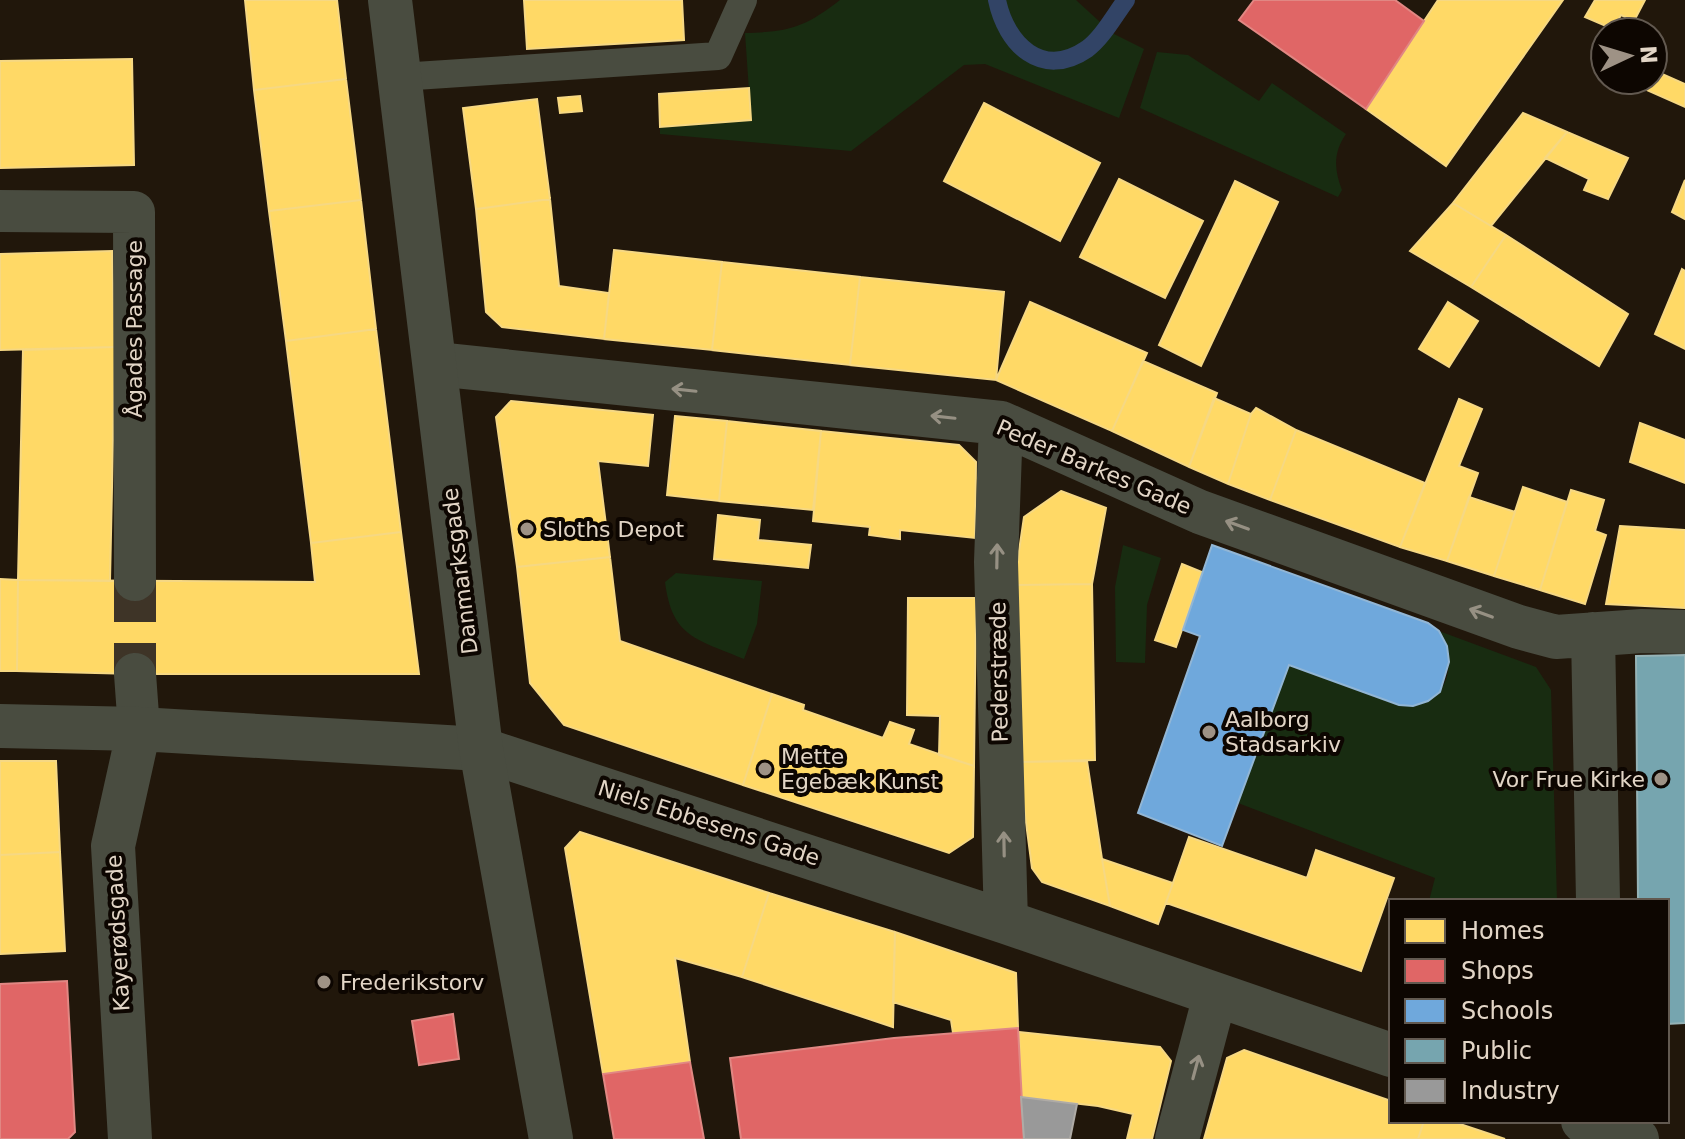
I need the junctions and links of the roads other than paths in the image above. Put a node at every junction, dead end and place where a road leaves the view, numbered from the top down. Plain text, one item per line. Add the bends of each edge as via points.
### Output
1 (390, 0) edge
2 (743, 0) edge
3 (400, 77) junction
4 (0, 211) edge
5 (436, 364) junction
6 (1001, 423) junction
7 (135, 580) tunnel mouth
8 (1685, 632) edge
9 (1593, 634) junction
10 (135, 674) tunnel mouth
11 (0, 726) edge
12 (139, 729) junction
13 (481, 749) junction
14 (1598, 899) edge
15 (1006, 922) junction
16 (1215, 996) junction
17 (1389, 1054) edge
18 (130, 1139) edge
19 (551, 1139) edge
20 (1177, 1139) edge

1 - 3 street, Danmarksgade
2 - 3 lane via 718,56
3 - 5 street, Danmarksgade
4 - 7 street, Ågades Passage via 134,212
6 -> 5 street, Peder Barkes Gade
5 - 13 street, Danmarksgade
9 -> 6 street, Peder Barkes Gade via 1556,637 1495,618 1200,512
15 -> 6 street, Pederstræde via 996,562
8 - 9 street, Peder Barkes Gade
9 - 14 street
10 - 12 street
11 - 12 street, Niels Ebbesens Gade
12 - 13 street, Niels Ebbesens Gade
12 - 18 street, Kayerødsgade via 113,846
13 - 15 street, Niels Ebbesens Gade
13 - 19 street, Danmarksgade
15 - 16 street, Niels Ebbesens Gade
16 - 17 street, Niels Ebbesens Gade
20 -> 16 street

